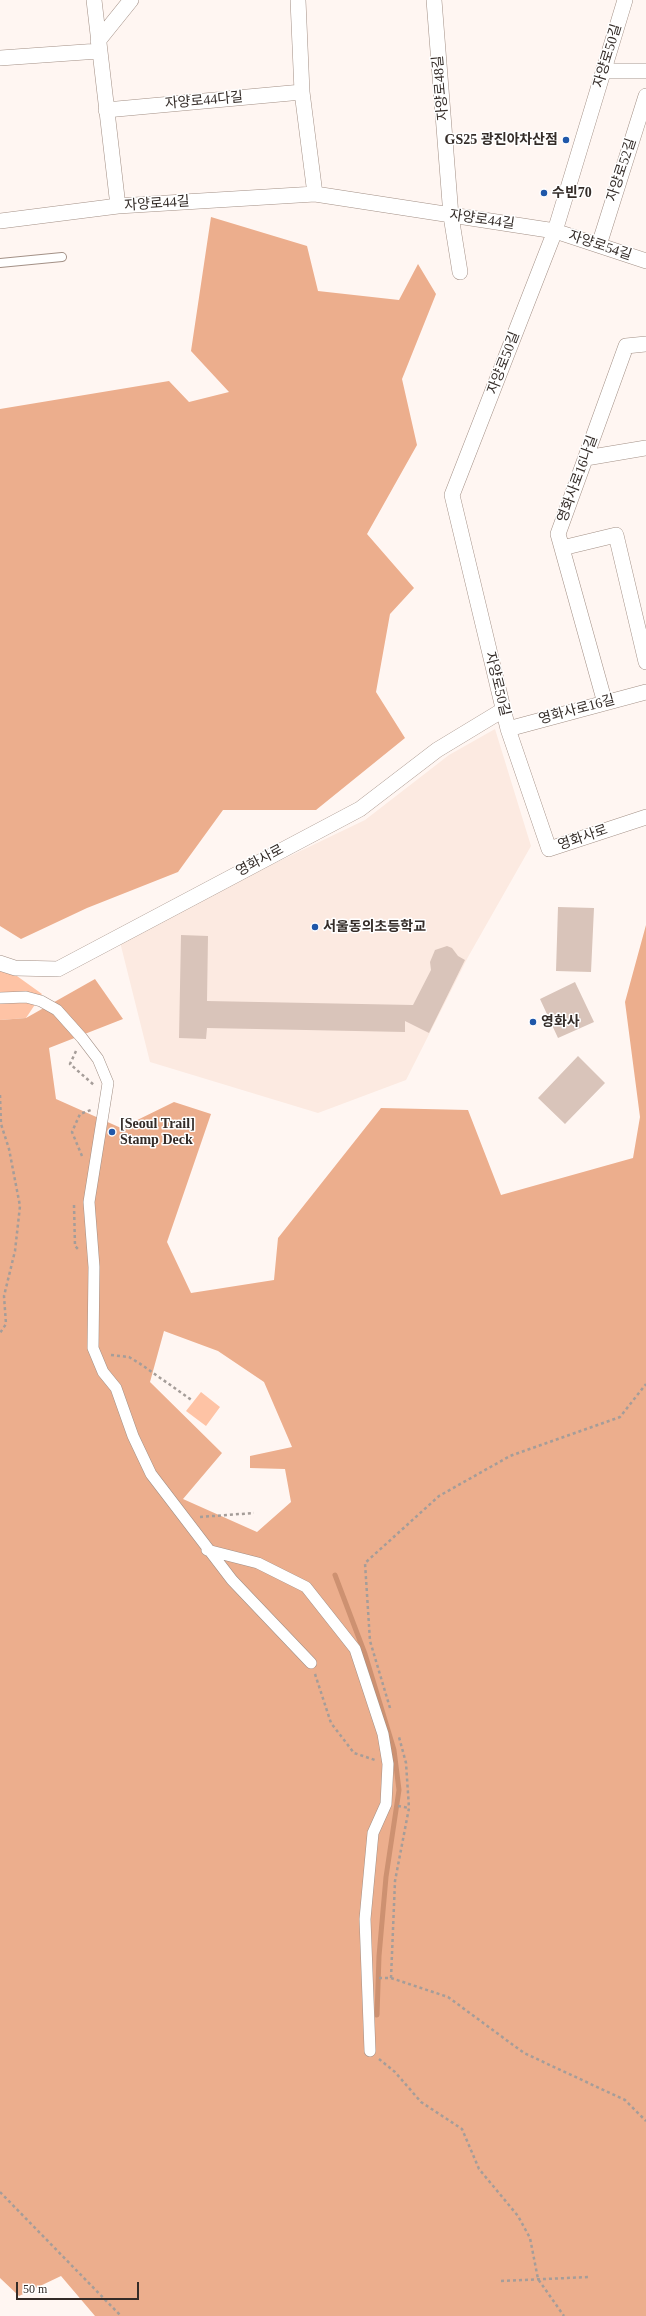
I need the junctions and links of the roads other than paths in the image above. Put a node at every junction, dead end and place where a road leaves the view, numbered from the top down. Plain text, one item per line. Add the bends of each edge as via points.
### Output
1 (94, 0) edge
2 (131, 0) edge
3 (298, 0) edge
4 (434, 0) edge
5 (625, 0) edge
6 (99, 46) junction
7 (0, 58) edge
8 (603, 71) junction
9 (646, 71) edge
10 (302, 92) junction
11 (646, 96) edge
12 (106, 110) junction
13 (315, 194) junction
14 (118, 206) junction
15 (451, 216) junction
16 (0, 221) edge
17 (555, 231) junction
18 (599, 245) junction
19 (62, 257) dead end
20 (646, 261) edge
21 (0, 263) edge
22 (460, 272) dead end
23 (646, 344) edge
24 (646, 448) edge
25 (586, 458) junction
26 (562, 548) junction
27 (646, 662) edge
28 (646, 692) edge
29 (606, 703) junction
30 (503, 710) junction
31 (508, 729) junction
32 (646, 817) edge
33 (0, 963) edge
34 (0, 998) edge
35 (207, 1550) junction
36 (311, 1663) road end
37 (370, 2051) road end

1 - 6 street
2 - 6 street
3 - 10 street
4 - 15 street, 자양로48길
5 - 8 street, 자양로50길
6 - 7 street
6 - 12 street
8 - 9 street
8 - 17 street, 자양로50길
10 - 12 street, 자양로44다길
10 - 13 street
11 - 18 street, 자양로52길
12 - 14 street
13 - 14 street, 자양로44길
13 - 15 street, 자양로44길
14 - 16 street, 자양로44길
15 - 17 street, 자양로44길
15 - 22 street, 자양로48길
17 - 18 street, 자양로54길
17 - 30 street, 자양로50길 via 452,495
18 - 20 street, 자양로54길
19 - 21 lane
23 - 25 street, 영화사로16나길 via 626,346
24 - 25 street
25 - 26 street, 영화사로16나길 via 558,534
26 - 27 street via 616,535
26 - 29 street, 영화사로16나길
28 - 29 street, 영화사로16길
29 - 31 street, 영화사로16길
30 - 31 street, 자양로50길
30 - 33 street, 영화사로 via 438,750 360,809 58,968 15,968
31 - 32 street, 영화사로 via 549,849
34 - 35 street via 26,997 41,1001 57,1010 98,1059 108,1083 89,1202 94,1267 93,1348 103,1372 116,1388 133,1436 151,1474 186,1518
35 - 36 street
35 - 37 street via 258,1563 306,1587 355,1649 383,1734 388,1764 386,1804 373,1833 365,1920

